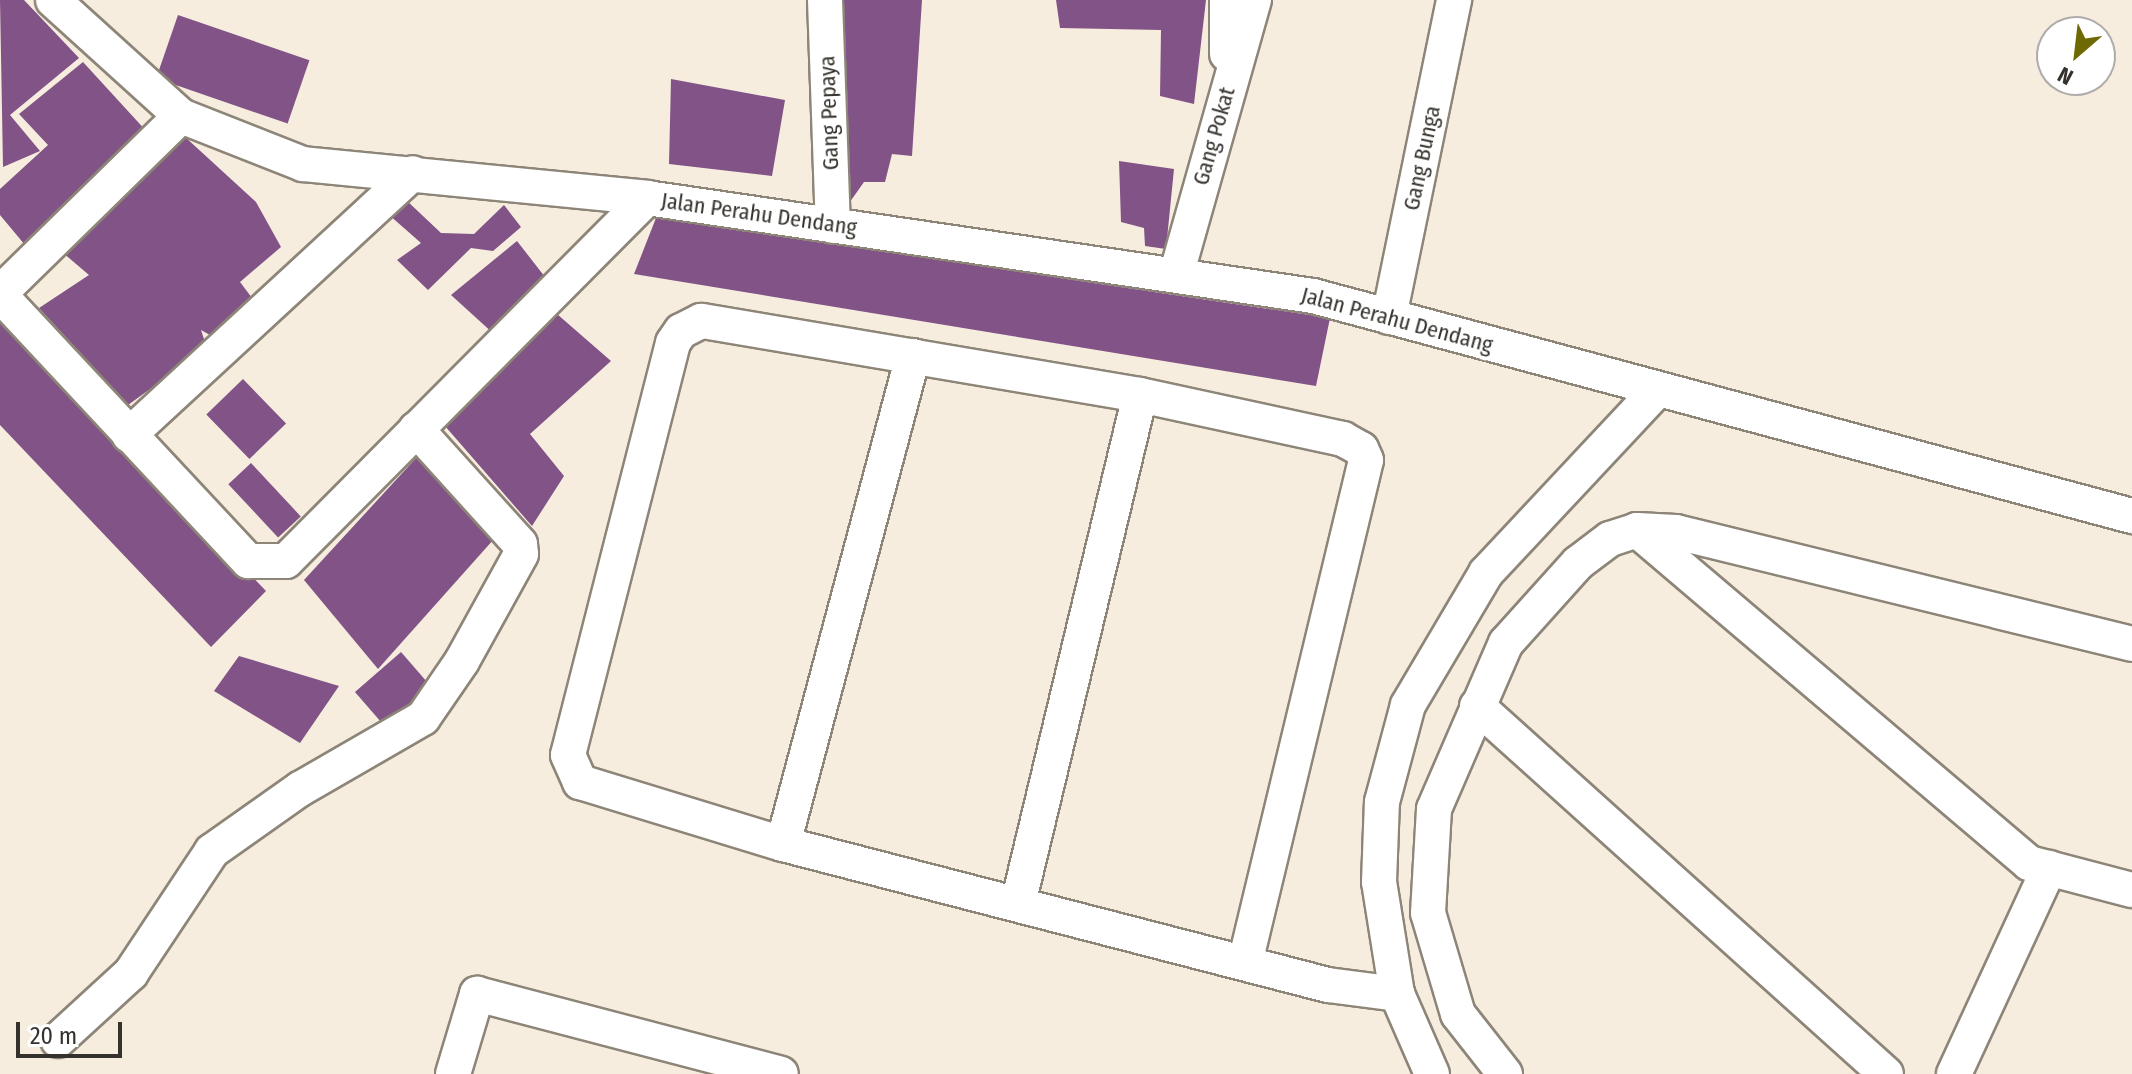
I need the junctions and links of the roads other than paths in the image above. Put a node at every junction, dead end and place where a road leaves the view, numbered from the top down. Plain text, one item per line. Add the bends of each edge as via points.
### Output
1 (53, 0) edge
2 (825, 0) edge
3 (1227, 0) edge
4 (1254, 0) edge
5 (1454, 0) edge
6 (1226, 91) junction
7 (181, 116) junction
8 (413, 173) junction
9 (647, 198) junction
10 (833, 226) junction
11 (1177, 272) junction
12 (0, 294) edge
13 (1389, 317) junction
14 (913, 356) junction
15 (1657, 390) junction
16 (1140, 395) junction
17 (416, 429) junction
18 (129, 435) junction
19 (2132, 516) edge
20 (1637, 530) junction
21 (2132, 644) edge
22 (1477, 706) junction
23 (783, 844) junction
24 (2049, 868) junction
25 (2132, 890) edge
26 (1018, 904) junction
27 (1245, 963) junction
28 (1397, 994) junction
29 (58, 1040) dead end
30 (453, 1074) edge
31 (781, 1074) edge
32 (1432, 1074) edge
33 (1505, 1074) edge
34 (1886, 1074) edge
35 (1954, 1074) edge

1 - 7 street
2 - 10 street, Gang Pepaya
3 - 6 street
4 - 6 street, Gang Pokat
5 - 13 street, Gang Bunga
6 - 11 street, Gang Pokat
7 - 8 street, Jalan Perahu Dendang via 303,164
7 - 12 street
8 - 9 street, Jalan Perahu Dendang
8 - 18 street
9 - 10 street, Jalan Perahu Dendang
9 - 17 street
10 - 11 street, Jalan Perahu Dendang
11 - 13 street, Jalan Perahu Dendang via 1313,296
12 - 18 street
13 - 15 street, Jalan Perahu Dendang
14 - 16 street
14 - 23 street
14 - 23 street via 701,321 673,343 568,755 589,789
15 - 19 street, Jalan Perahu Dendang
15 - 28 street via 1486,573 1408,705 1382,802 1379,882
16 - 26 street
16 - 27 street via 1343,439 1361,449 1366,460
17 - 18 street via 286,561 269,562 248,561
17 - 29 street via 520,544 521,554 462,661 423,718 300,789 212,851 131,973
20 - 21 street via 1676,532
20 - 22 street via 1610,539 1578,563 1506,643
20 - 24 street via 2029,863
22 - 33 street via 1434,809 1428,913 1458,1014
22 - 34 street
23 - 26 street
24 - 25 street
24 - 35 street
26 - 27 street
27 - 28 street via 1328,985
28 - 32 street
30 - 31 street via 477,994

